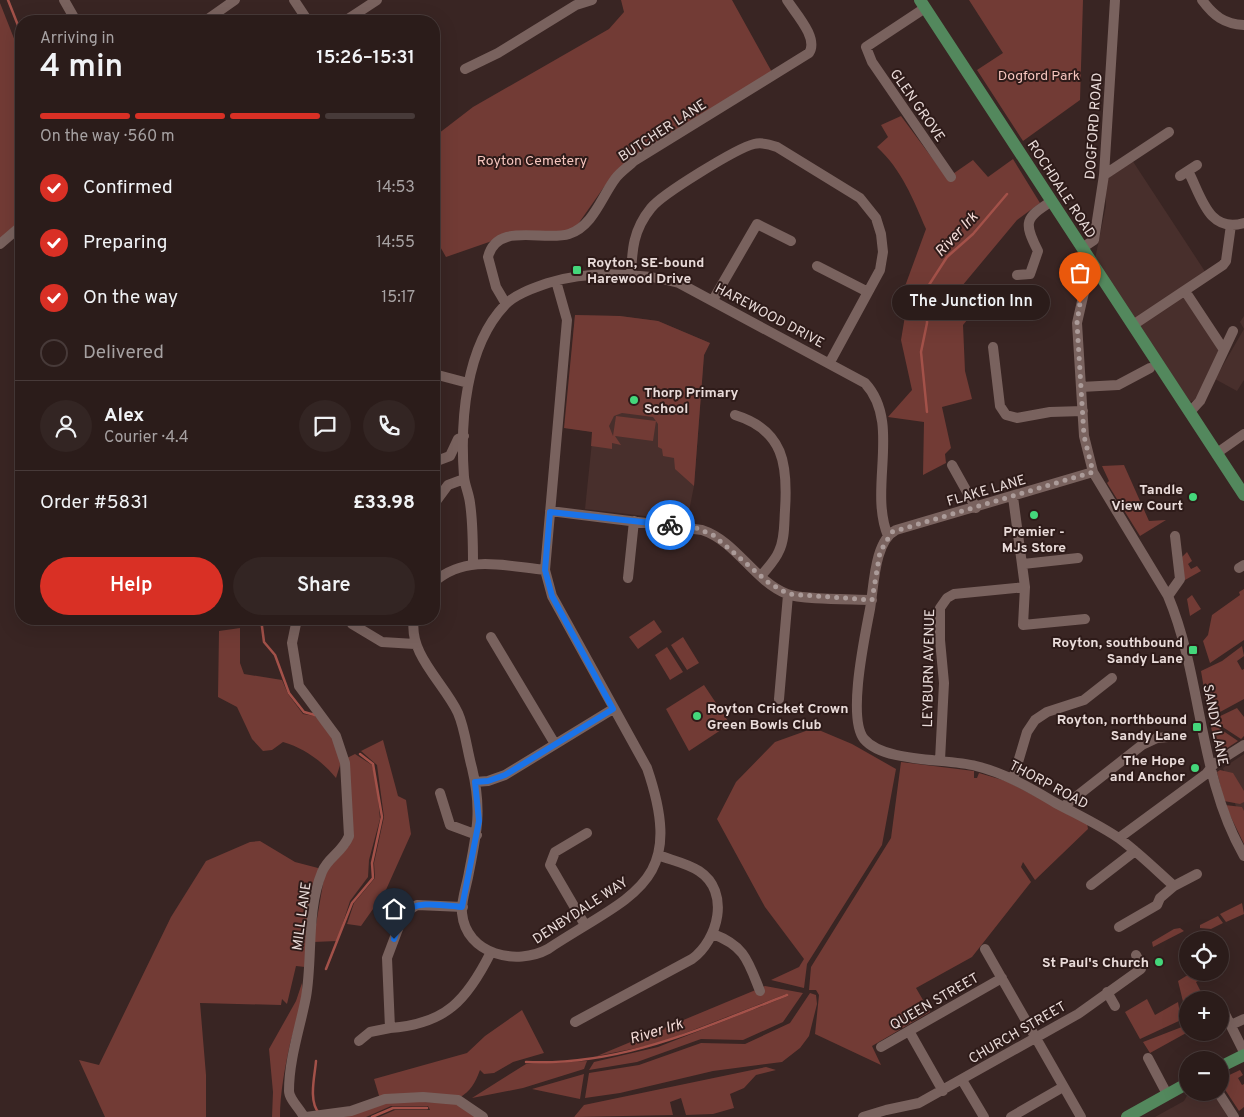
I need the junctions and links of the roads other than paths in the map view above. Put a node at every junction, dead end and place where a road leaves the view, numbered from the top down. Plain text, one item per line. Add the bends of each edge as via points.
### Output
1 (64, 0) edge
2 (235, 0) edge
3 (294, 0) edge
4 (377, 0) edge
5 (592, 0) edge
6 (787, 0) edge
7 (1115, 0) edge
8 (1202, 0) edge
9 (574, 2) edge
10 (923, 4) edge
11 (73, 15) edge
12 (214, 15) edge
13 (304, 15) edge
14 (354, 15) edge
15 (1244, 25) edge
16 (465, 69) dead end
17 (1169, 132) dead end
18 (1188, 171) dead end
19 (1104, 175) junction
20 (951, 177) dead end
21 (1052, 201) junction
22 (1244, 223) edge
23 (1231, 225) junction
24 (15, 231) edge
25 (791, 241) dead end
26 (0, 244) edge
27 (1082, 248) junction
28 (817, 266) dead end
29 (1096, 270) junction
30 (1017, 275) dead end
31 (631, 276) junction
32 (556, 281) junction
33 (1185, 291) junction
34 (868, 292) junction
35 (712, 300) junction
36 (506, 304) junction
37 (1133, 325) junction
38 (1233, 331) dead end
39 (993, 347) dead end
40 (1224, 350) junction
41 (830, 362) junction
42 (1150, 368) dead end
43 (440, 376) edge
44 (468, 383) junction
45 (1082, 388) junction
46 (1083, 411) junction
47 (1190, 412) junction
48 (735, 415) dead end
49 (1244, 434) edge
50 (464, 436) junction
51 (1217, 453) junction
52 (440, 460) edge
53 (952, 465) dead end
54 (1093, 472) junction
55 (464, 479) junction
56 (1244, 495) edge
57 (440, 496) edge
58 (1013, 497) junction
59 (976, 508) junction
60 (550, 512) junction
61 (634, 521) junction
62 (888, 536) junction
63 (1175, 536) dead end
64 (1078, 558) dead end
65 (473, 564) junction
66 (1023, 564) junction
67 (545, 570) junction
68 (761, 576) junction
69 (440, 578) edge
70 (628, 578) dead end
71 (1025, 587) junction
72 (788, 594) junction
73 (1168, 596) junction
74 (872, 600) junction
75 (1085, 619) dead end
76 (296, 625) edge
77 (354, 625) edge
78 (413, 625) edge
79 (491, 637) dead end
80 (416, 644) junction
81 (1112, 678) dead end
82 (779, 699) dead end
83 (613, 709) junction
84 (1168, 737) dead end
85 (555, 744) junction
86 (1244, 745) edge
87 (940, 760) junction
88 (1211, 768) junction
89 (1013, 779) junction
90 (475, 782) junction
91 (440, 793) dead end
92 (1063, 807) junction
93 (587, 833) dead end
94 (477, 835) junction
95 (1118, 838) junction
96 (1136, 851) junction
97 (658, 855) junction
98 (1244, 856) edge
99 (1197, 874) dead end
100 (1091, 885) dead end
101 (1174, 886) junction
102 (462, 907) junction
103 (585, 925) junction
104 (1119, 927) dead end
105 (713, 934) junction
106 (985, 948) dead end
107 (491, 952) junction
108 (1136, 955) dead end
109 (1002, 978) junction
110 (760, 990) dead end
111 (1107, 992) junction
112 (1116, 1006) dead end
113 (1244, 1019) edge
114 (575, 1022) dead end
115 (1229, 1022) edge
116 (1231, 1026) junction
117 (390, 1028) junction
118 (909, 1031) junction
119 (1035, 1038) junction
120 (360, 1041) dead end
121 (881, 1047) dead end
122 (1244, 1054) edge
123 (1148, 1058) dead end
124 (1229, 1062) edge
125 (962, 1080) junction
126 (1063, 1087) junction
127 (1179, 1088) edge
128 (943, 1091) junction
129 (1167, 1094) junction
130 (1224, 1101) edge
131 (886, 1113) edge
132 (305, 1117) edge
133 (483, 1117) edge
134 (864, 1117) edge
135 (984, 1117) edge
136 (1010, 1117) edge
137 (1081, 1117) edge
138 (1127, 1117) edge
139 (1234, 1117) edge

1 - 11 street
2 - 12 street
3 - 13 street
4 - 14 street
5 - 9 street
6 - 36 street, BUTCHER LANE via 812,41 811,50 634,161 615,178 590,219 579,229 565,235 511,236 498,241 488,257 496,287
7 - 19 street, DOGFORD ROAD
8 - 15 street via 1219,18
9 - 16 street via 498,53
10 - 20 street, GLEN GROVE via 866,47 872,62
10 - 21 main road, ROCHDALE ROAD
17 - 19 street
18 - 23 street via 1212,218
19 - 27 street, DOGFORD ROAD via 1094,240
21 - 27 main road, ROCHDALE ROAD
21 - 30 street via 1030,215 1027,222 1038,251 1030,274
22 - 23 street
23 - 33 street via 1226,261
24 - 26 street
25 - 35 street via 756,224
27 - 29 main road, ROCHDALE ROAD
28 - 34 street
29 - 37 main road, ROCHDALE ROAD
29 - 45 street, SANDY LANE via 1085,288 1077,323
31 - 32 street, HAREWOOD DRIVE via 589,275
31 - 34 street via 633,242 650,209 665,194 749,146 765,143 777,146 854,193 871,211 882,234 883,252 880,270
31 - 35 street, HAREWOOD DRIVE via 663,278
32 - 36 street, HAREWOOD DRIVE via 530,290
32 - 60 street, DENBYDALE WAY via 567,320
33 - 37 street
33 - 40 street
34 - 41 street
35 - 41 street, HAREWOOD DRIVE
36 - 44 street, HAREWOOD DRIVE via 480,343
37 - 47 main road, ROCHDALE ROAD
38 - 40 street
39 - 46 street via 1000,406 1006,415 1017,418
40 - 47 street via 1200,401
41 - 62 street, HAREWOOD DRIVE via 865,383 880,407 883,427 880,510
42 - 45 street via 1118,385
43 - 44 street
44 - 50 street, HAREWOOD DRIVE
45 - 46 street, SANDY LANE
46 - 54 street, SANDY LANE via 1085,448
47 - 51 main road, ROCHDALE ROAD
48 - 68 street via 752,421 767,432 785,465 787,484 782,544
49 - 51 street
50 - 52 street via 458,439 450,456
50 - 55 street, HAREWOOD DRIVE
51 - 56 main road, ROCHDALE ROAD
53 - 59 street
54 - 58 street, FLAKE LANE
54 - 73 street, SANDY LANE
55 - 57 street via 448,485
55 - 65 street, HAREWOOD DRIVE via 472,523
58 - 59 street, FLAKE LANE
58 - 66 street
59 - 62 street, FLAKE LANE via 896,530
60 - 61 street
60 - 67 street, DENBYDALE WAY
61 - 68 street via 707,532 719,538
61 - 70 street
62 - 74 street via 880,552
63 - 73 street via 1180,579
64 - 66 street
65 - 67 street
65 - 69 street via 453,569
66 - 71 street
67 - 83 street, DENBYDALE WAY via 552,596
68 - 72 street
71 - 75 street via 1023,625
71 - 87 street, LEYBURN AVENUE via 954,594 942,604 940,640 944,683
72 - 74 street
72 - 82 street
73 - 88 street, SANDY LANE via 1192,672
74 - 87 street, THORP ROAD via 856,709 858,726 871,746 900,756
76 - 132 street, MILL LANE via 292,643 299,686 336,736 344,763 348,836 345,847 322,872 314,906 306,997 290,1068 289,1094
77 - 80 street via 382,642
78 - 80 street, DENBYDALE WAY
79 - 85 street
80 - 90 street, DENBYDALE WAY via 459,716
81 - 89 street via 1084,700 1047,712 1034,720 1027,732
83 - 85 street
83 - 97 street, DENBYDALE WAY via 651,782 660,833
84 - 92 street via 1142,745
85 - 90 street via 505,775
86 - 88 street
87 - 89 street, THORP ROAD via 975,766
88 - 95 street
88 - 98 street, SANDY LANE via 1221,810
89 - 92 street, THORP ROAD
90 - 94 street, DENBYDALE WAY via 479,821
91 - 94 street via 450,825
92 - 95 street, THORP ROAD
93 - 103 street via 555,852 550,861 552,871
94 - 102 street, DENBYDALE WAY
95 - 96 street, THORP ROAD
96 - 100 street
96 - 101 street, THORP ROAD
97 - 103 street, DENBYDALE WAY via 652,872 635,893
97 - 105 street via 696,869 708,881 718,909
99 - 101 street
101 - 104 street via 1157,905
102 - 107 street, DENBYDALE WAY via 468,930
102 - 117 street via 417,905 404,913 387,958
103 - 107 street, DENBYDALE WAY via 533,956 516,958
105 - 110 street via 730,941 745,955
105 - 114 street via 692,959
106 - 109 street
107 - 117 street via 470,990 449,1010 421,1024
108 - 111 street, CHURCH STREET via 1141,969
109 - 118 street, QUEEN STREET
109 - 119 street
111 - 112 street
111 - 119 street, CHURCH STREET via 1078,1014
113 - 116 street
115 - 116 street
116 - 122 street
117 - 120 street via 370,1032
118 - 121 street, QUEEN STREET
118 - 128 street
119 - 125 street, CHURCH STREET
119 - 126 street
122 - 124 main road
123 - 129 street
125 - 128 street, CHURCH STREET
125 - 135 street
126 - 136 street
126 - 137 street
127 - 129 main road
128 - 131 street, CHURCH STREET via 919,1103
129 - 138 main road
130 - 139 street
131 - 134 street, CHURCH STREET
132 - 133 street, MILL LANE via 352,1111 397,1097 423,1097 458,1100

